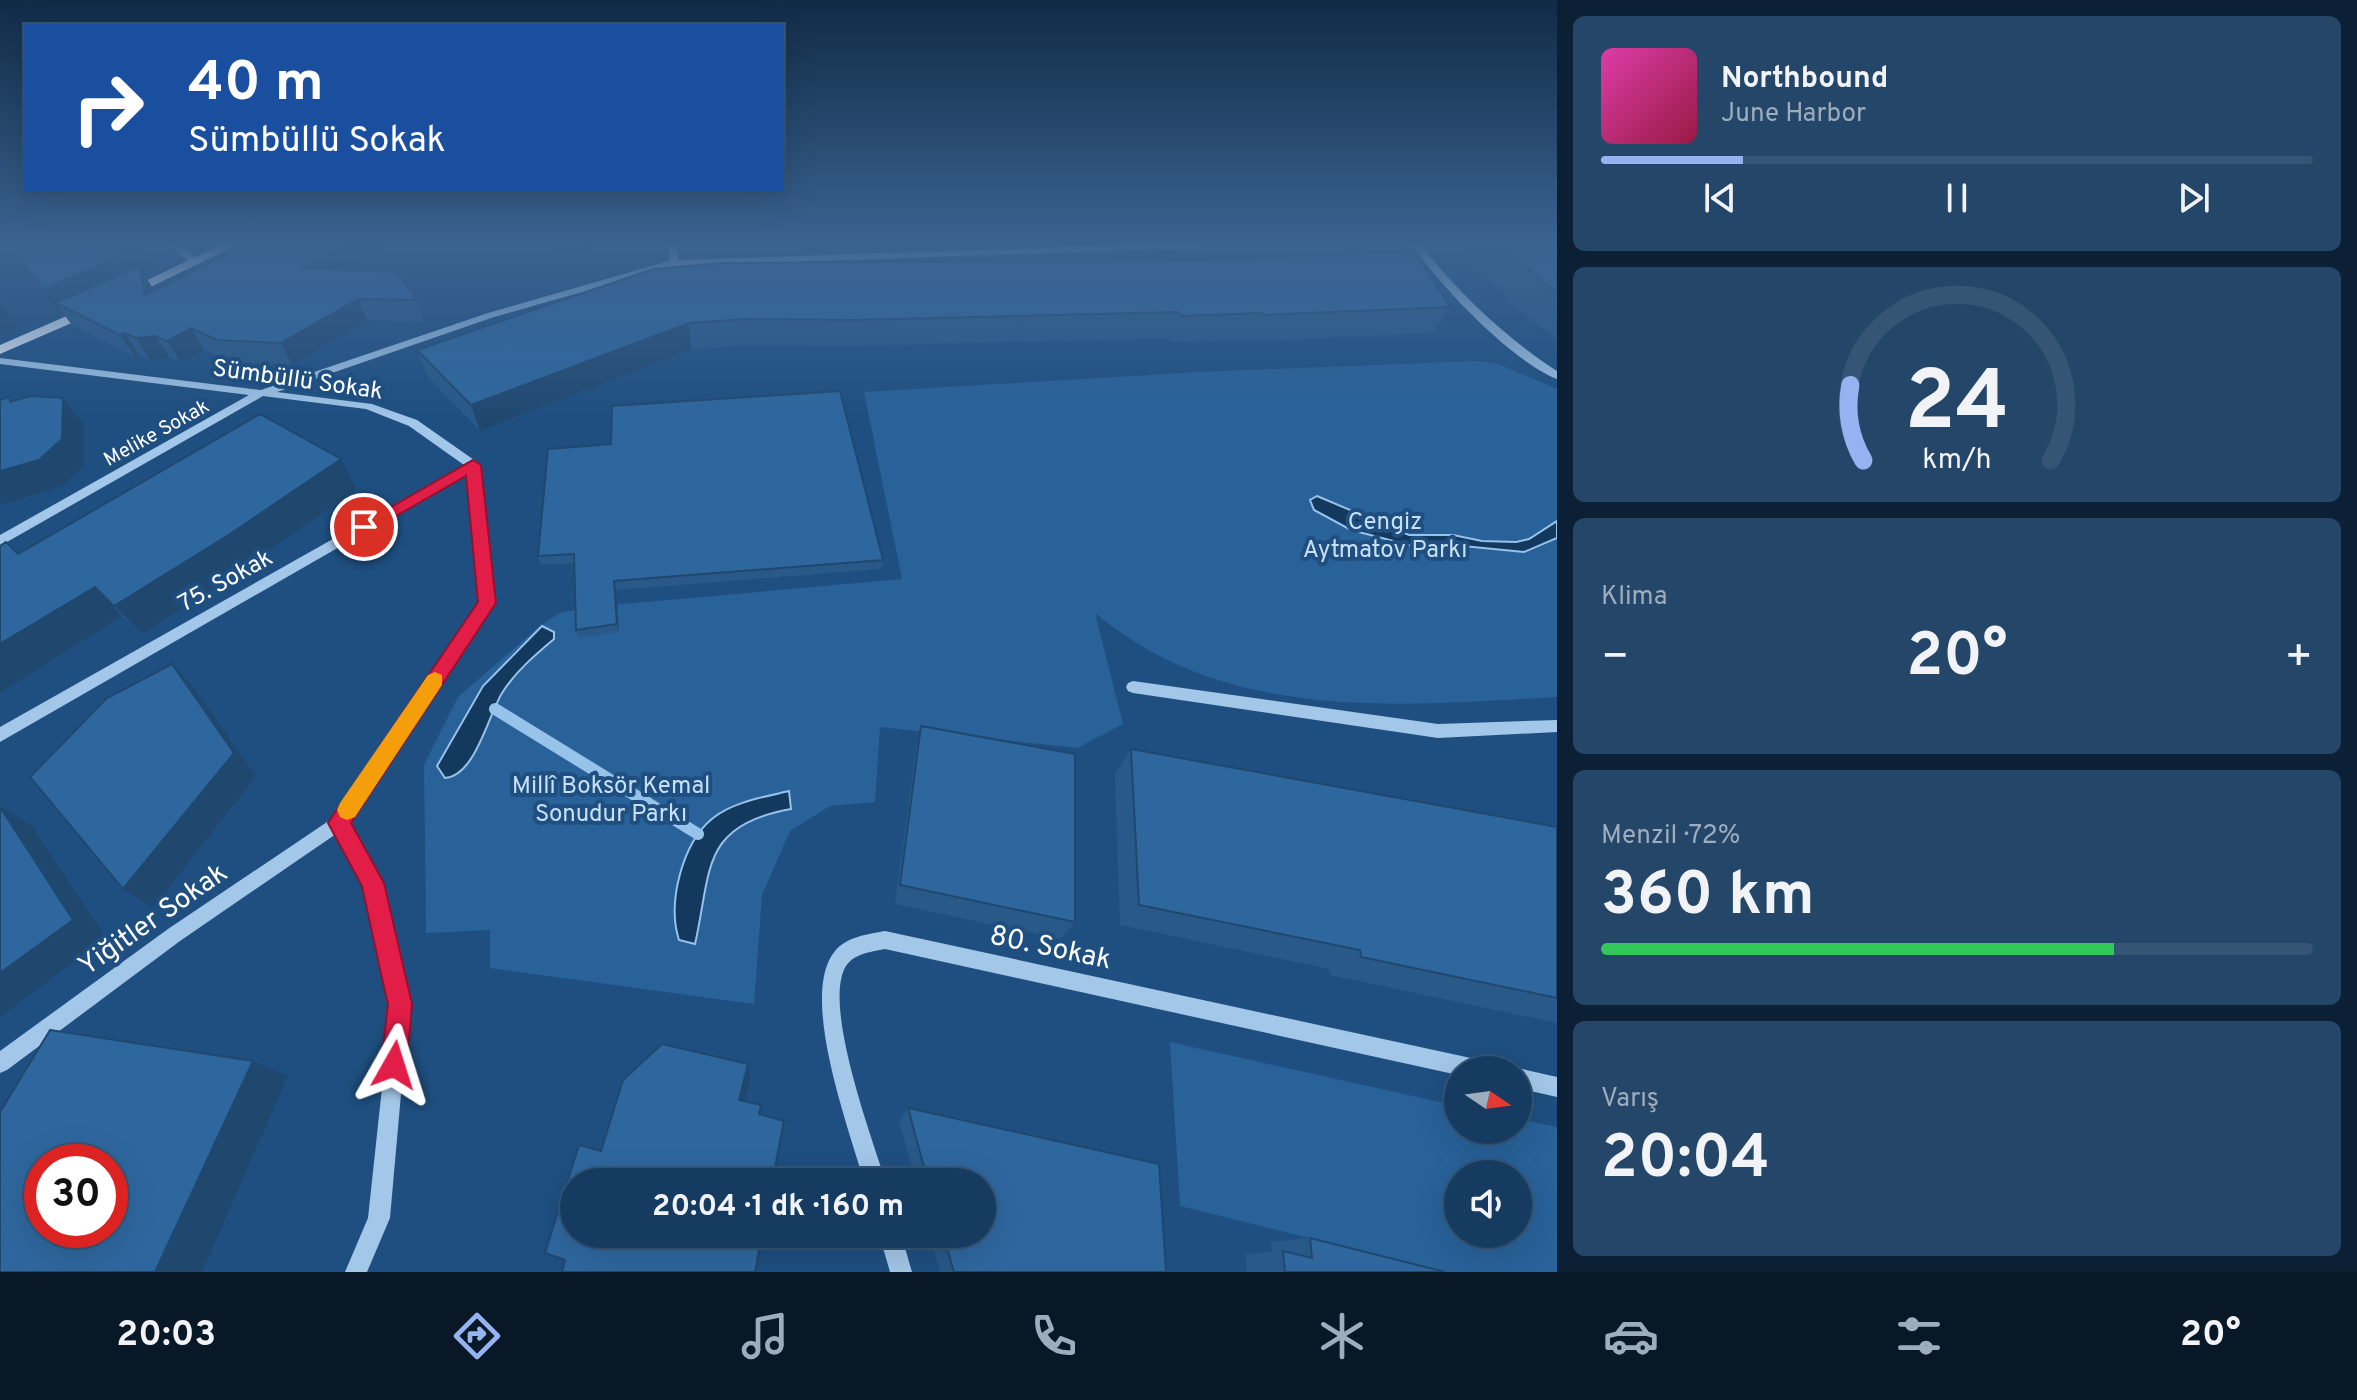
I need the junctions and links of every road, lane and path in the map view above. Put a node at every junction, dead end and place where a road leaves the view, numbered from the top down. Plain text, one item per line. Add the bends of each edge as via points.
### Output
1 (109, 301) edge
2 (539, 301) edge
3 (1465, 301) edge
4 (0, 350) edge
5 (0, 361) edge
6 (1557, 376) edge
7 (259, 394) junction
8 (473, 465) junction
9 (0, 541) edge
10 (1133, 687) dead end
11 (1557, 726) edge
12 (0, 735) edge
13 (339, 823) junction
14 (1444, 1062) edge
15 (0, 1063) edge
16 (1532, 1081) edge
17 (1557, 1087) edge
18 (871, 1168) edge
19 (894, 1248) edge
20 (356, 1272) edge
21 (901, 1272) edge

1 - 4 main road
2 - 7 street, Melike Sokak
3 - 6 street via 1516,351
5 - 7 street, Sümbüllü Sokak
7 - 8 street, Sümbüllü Sokak via 368,406 413,423
7 - 9 street, Melike Sokak
8 - 12 street, 75. Sokak
8 - 13 street via 487,603
10 - 11 street via 1438,731
13 - 15 street, Yiğitler Sokak
13 - 20 street via 372,883 400,1004 379,1218
14 - 18 street, 80. Sokak via 885,940 855,946 837,963 831,986 831,1029
16 - 17 street
19 - 21 street

